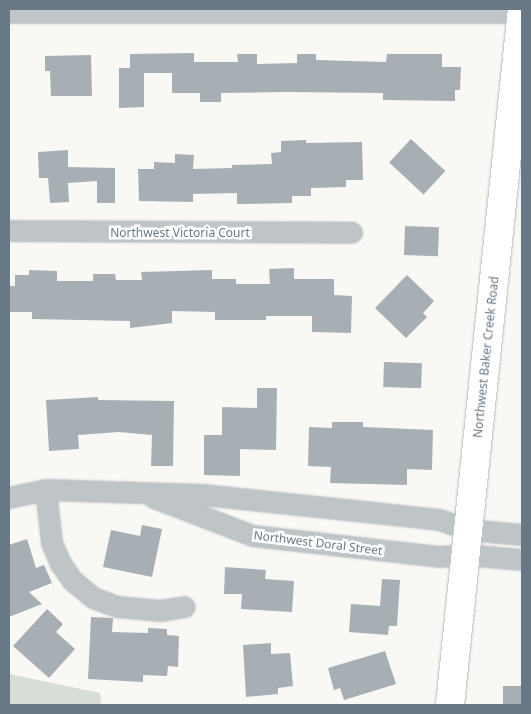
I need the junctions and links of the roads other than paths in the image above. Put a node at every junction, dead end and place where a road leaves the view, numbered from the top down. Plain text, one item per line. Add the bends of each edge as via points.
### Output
1 (522, 11) edge
2 (9, 14) edge
3 (9, 231) edge
4 (352, 233) dead end
5 (46, 490) junction
6 (147, 496) junction
7 (9, 498) edge
8 (522, 535) edge
9 (467, 542) junction
10 (522, 560) edge
11 (185, 608) dead end
12 (450, 705) edge

1 - 2 street
1 - 9 main road, Northwest Baker Creek Road
3 - 4 street, Northwest Victoria Court
5 - 6 street, Northwest Doral Street via 98,490
5 - 7 street, Northwest Doral Street
5 - 11 street via 52,543 61,564 73,581 93,598 118,608 160,611
6 - 9 street, Northwest Doral Street via 203,496 440,520
6 - 9 street, Northwest Doral Street via 253,536 439,557
8 - 9 street
9 - 10 street
9 - 12 main road, Northwest Baker Creek Road

